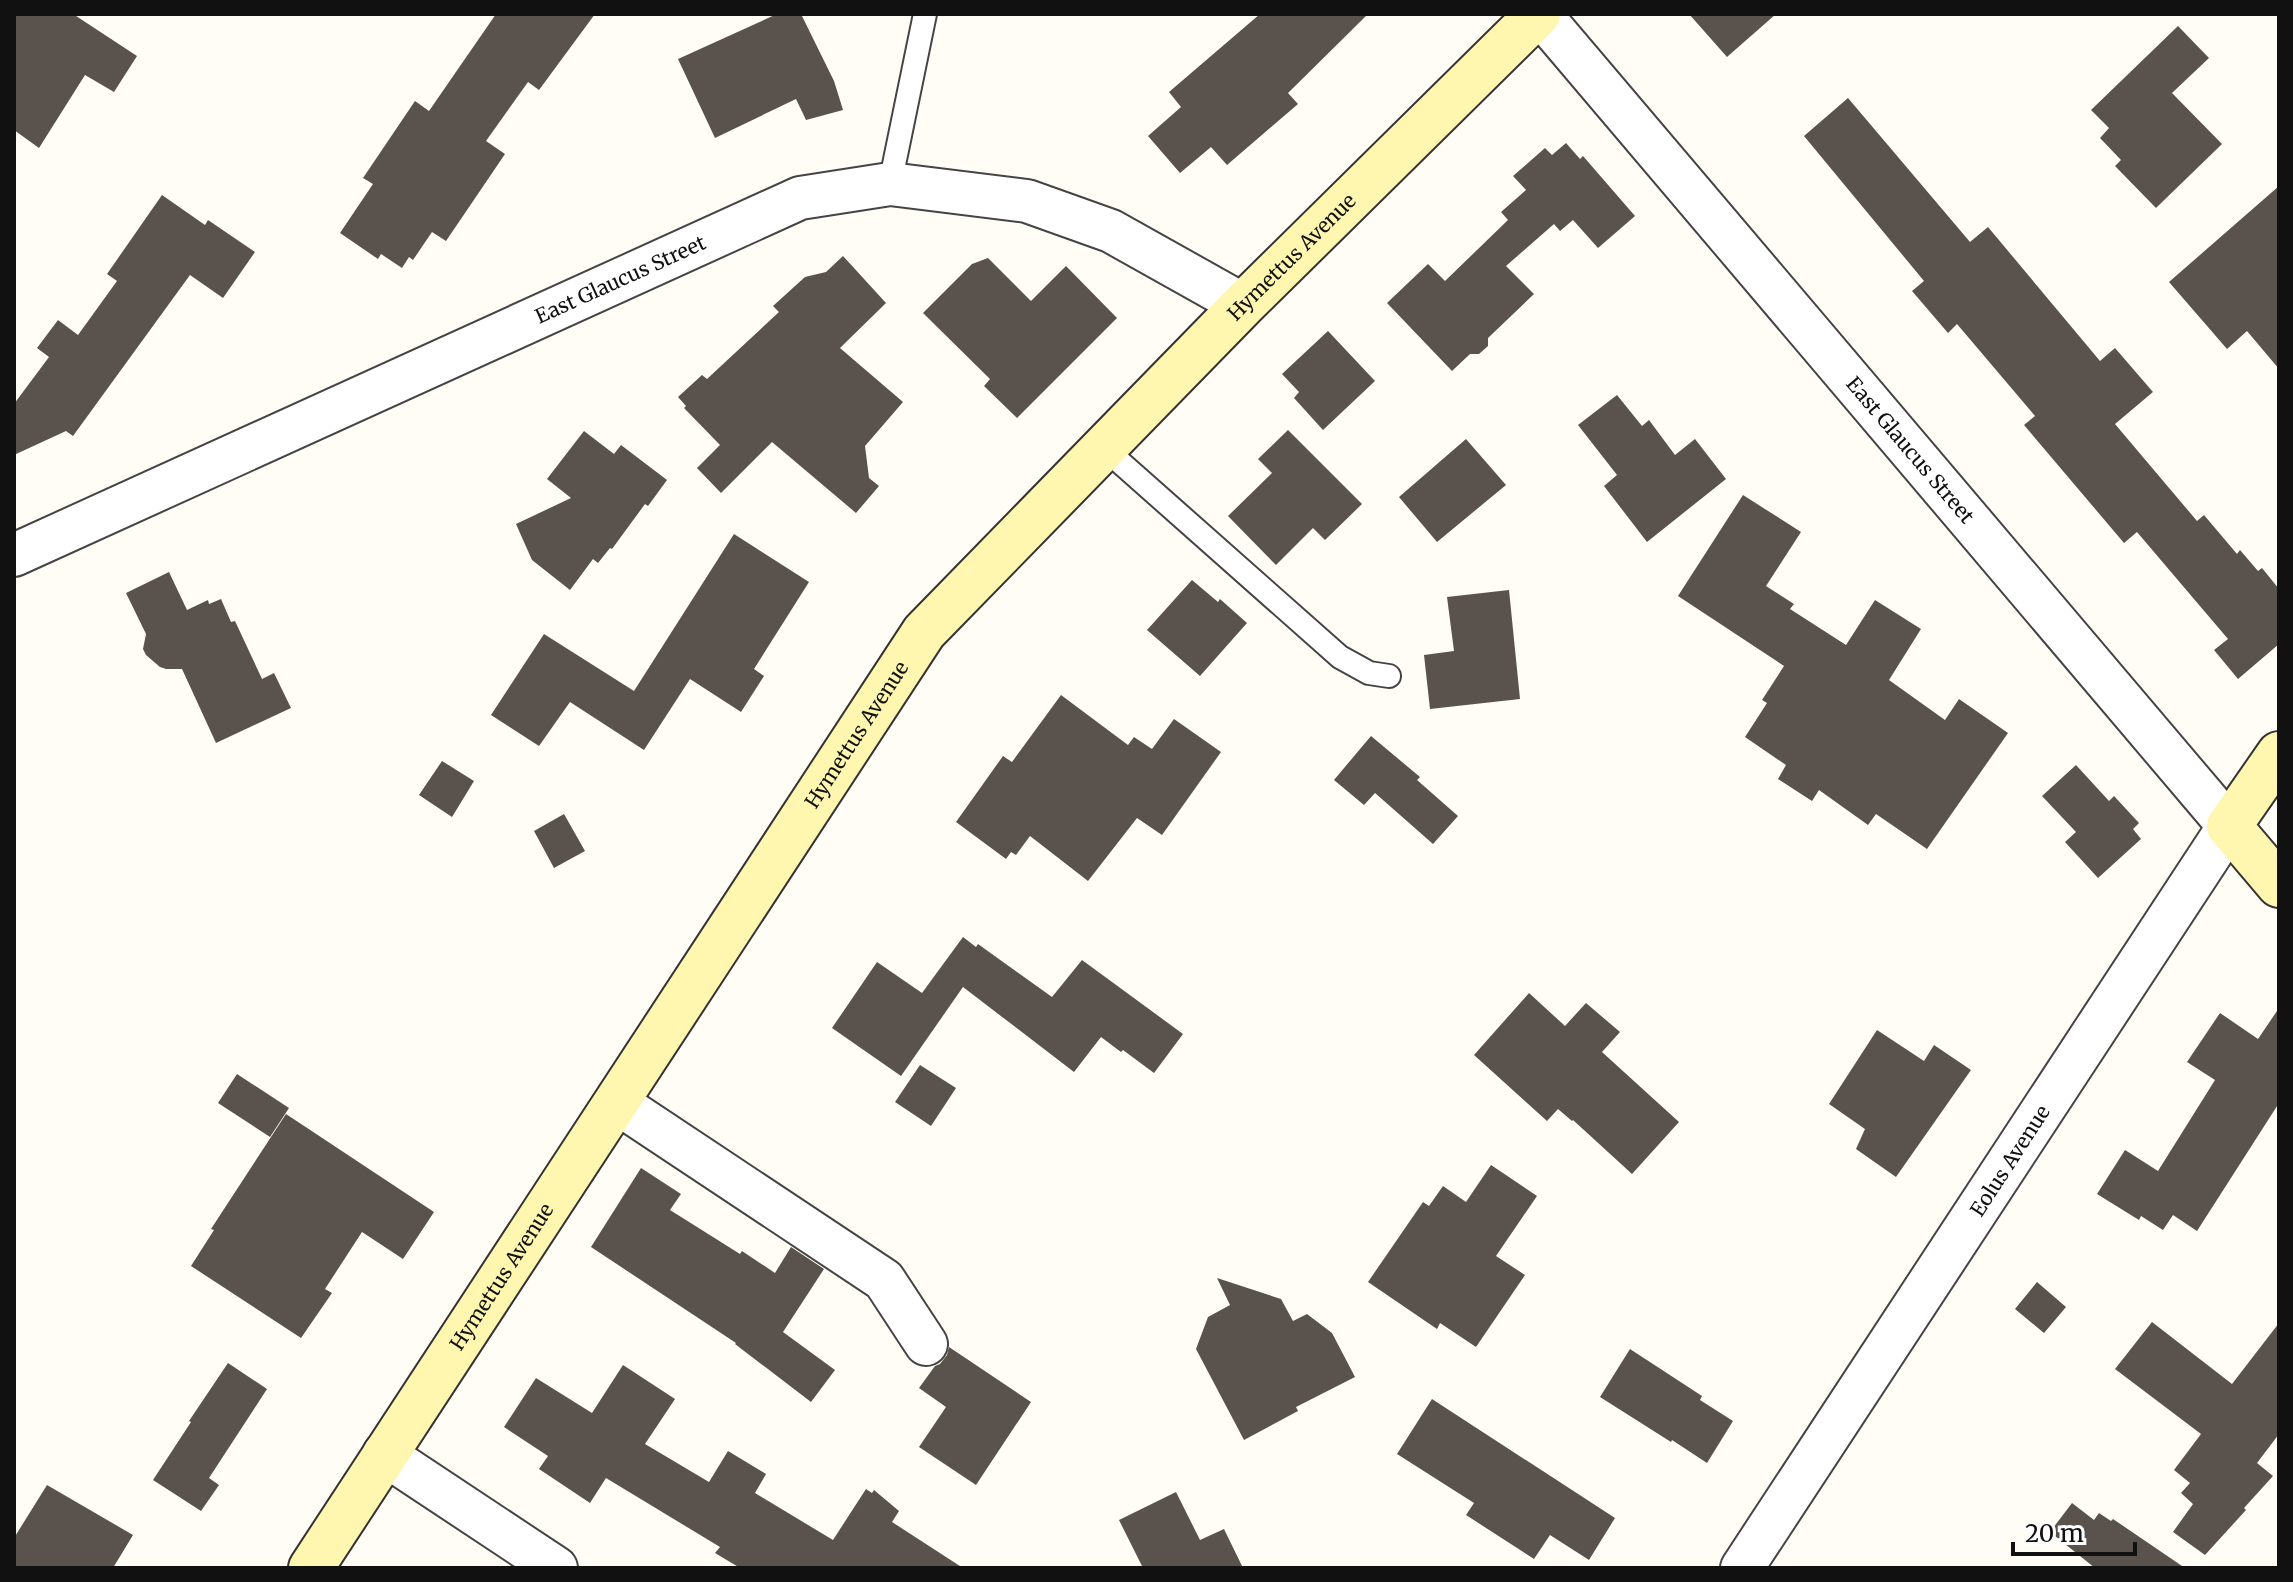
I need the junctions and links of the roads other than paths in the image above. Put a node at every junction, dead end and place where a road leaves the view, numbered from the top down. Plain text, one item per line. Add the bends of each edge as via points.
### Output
1 (925, 14) edge
2 (1539, 14) edge
3 (890, 184) junction
4 (1243, 305) junction
5 (1104, 448) junction
6 (14, 555) edge
7 (1389, 676) dead end
8 (2279, 754) edge
9 (2229, 826) junction
10 (2279, 885) edge
11 (616, 1102) junction
12 (926, 1344) dead end
13 (384, 1454) junction
14 (311, 1568) edge
15 (556, 1568) edge
16 (1742, 1568) edge

1 - 3 lane
2 - 4 street, Hymettus Avenue
2 - 9 street, East Glaucus Street
3 - 4 street, East Glaucus Street via 1027,201 1111,231
3 - 6 street, East Glaucus Street via 800,198
4 - 5 street, Hymettus Avenue
5 - 7 lane via 1340,657 1369,673
5 - 11 street, Hymettus Avenue via 924,632
8 - 9 street, Eolus Avenue
9 - 10 street, East Glaucus Street
9 - 16 street, Eolus Avenue
11 - 12 street via 884,1280
11 - 13 street, Hymettus Avenue
13 - 14 street, Hymettus Avenue
13 - 15 street

